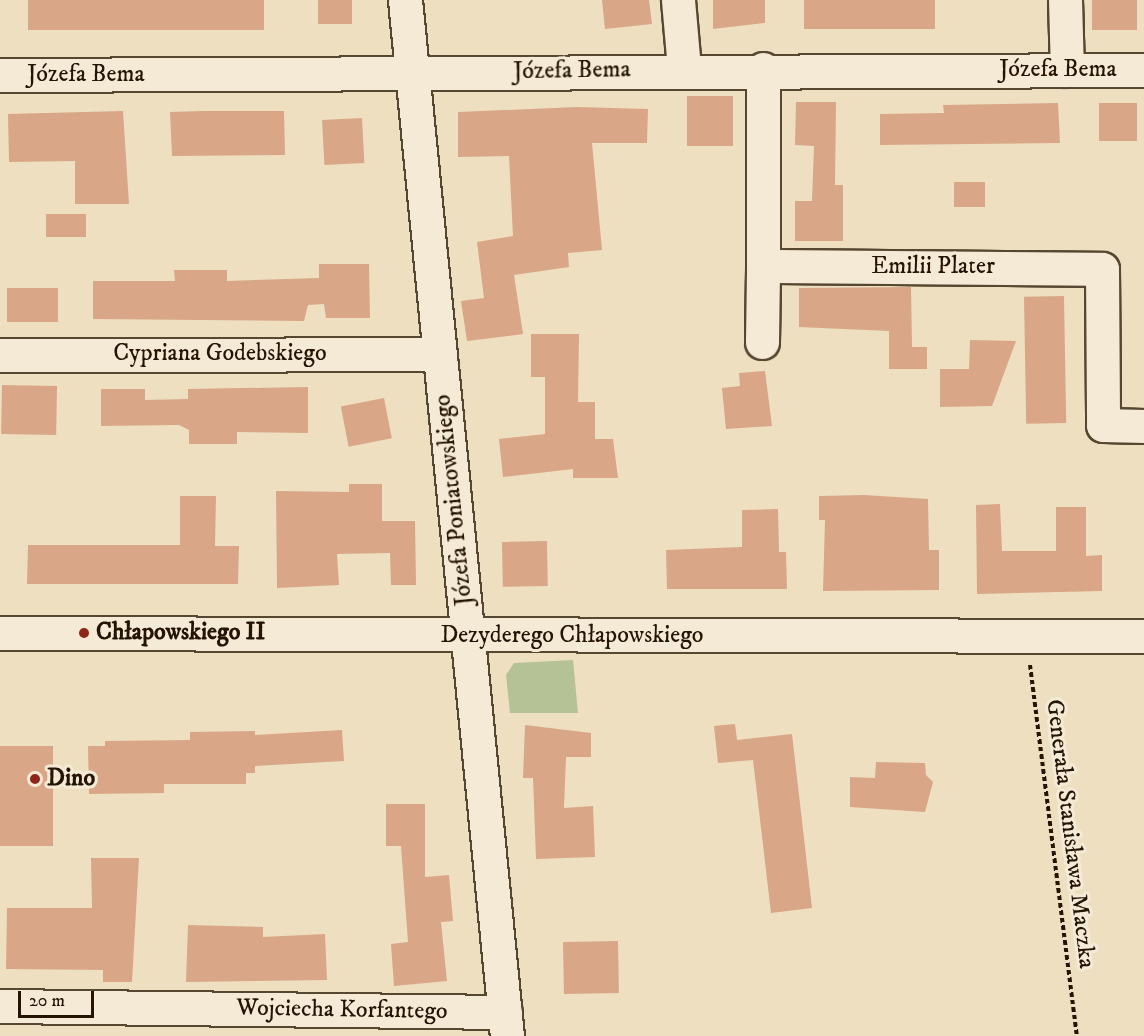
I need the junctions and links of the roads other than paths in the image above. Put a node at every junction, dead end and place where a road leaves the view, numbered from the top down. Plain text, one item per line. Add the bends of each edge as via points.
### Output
1 (405, 0) edge
2 (678, 0) edge
3 (1065, 0) edge
4 (684, 69) junction
5 (763, 69) junction
6 (1067, 70) junction
7 (1144, 70) edge
8 (413, 73) junction
9 (0, 75) edge
10 (763, 266) junction
11 (762, 342) dead end
12 (440, 354) junction
13 (0, 355) edge
14 (1144, 426) edge
15 (0, 633) edge
16 (468, 636) junction
17 (1144, 636) edge
18 (0, 1006) edge
19 (506, 1024) edge

1 - 8 street, Józefa Poniatowskiego
2 - 4 street
3 - 6 street
4 - 5 street, Józefa Bema
4 - 8 street, Józefa Bema
5 - 6 street, Józefa Bema
5 - 10 street
6 - 7 street, Józefa Bema
8 - 9 street, Józefa Bema
8 - 12 street, Józefa Poniatowskiego
10 - 11 street
10 - 14 street, Emilii Plater via 1102,269 1103,425
12 - 13 street, Cypriana Godebskiego
12 - 16 street, Józefa Poniatowskiego
15 - 16 street, Dezyderego Chłapowskiego
16 - 17 street, Dezyderego Chłapowskiego
16 - 19 street, Józefa Poniatowskiego
18 - 19 street, Wojciecha Korfantego

